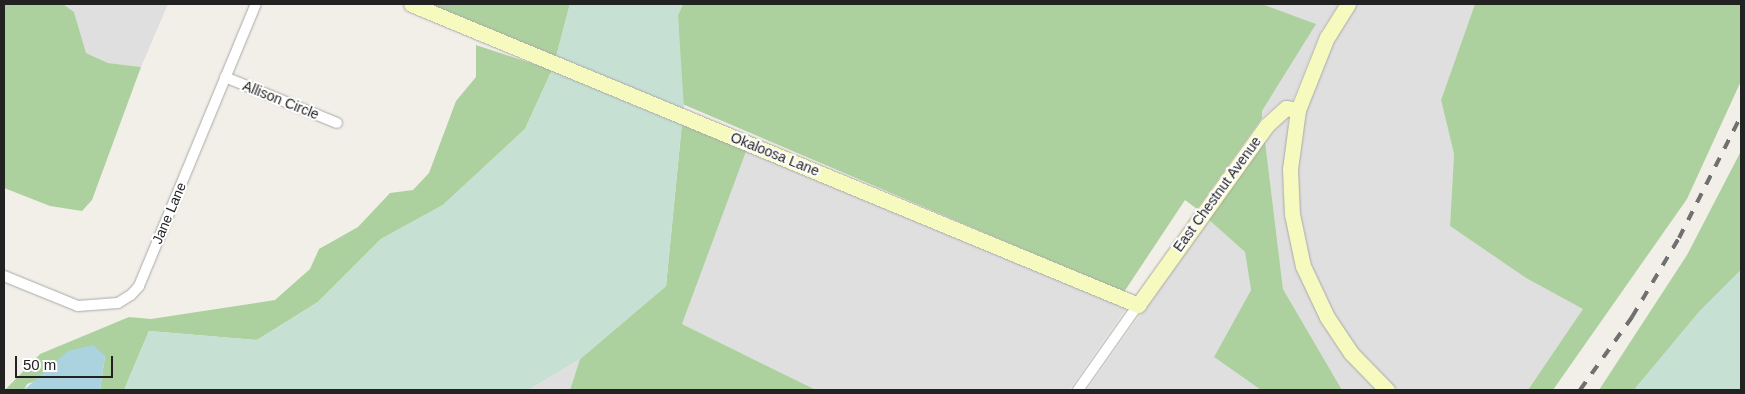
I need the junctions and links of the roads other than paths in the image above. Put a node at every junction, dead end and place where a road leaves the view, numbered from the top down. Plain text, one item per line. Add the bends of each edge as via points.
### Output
1 (256, 4) edge
2 (411, 4) edge
3 (1348, 4) edge
4 (225, 77) junction
5 (1298, 110) junction
6 (337, 123) dead end
7 (4, 276) edge
8 (1138, 305) junction
9 (1078, 390) edge
10 (1388, 390) edge

1 - 4 street, Jane Lane
2 - 8 street, Okaloosa Lane
3 - 5 street via 1327,37
4 - 6 street, Allison Circle
4 - 7 street, Jane Lane via 139,286 131,295 118,303 78,306
5 - 8 street, East Chestnut Avenue via 1286,108 1267,124
5 - 10 street via 1290,191 1303,266 1339,336
8 - 9 street, East Chestnut Avenue

